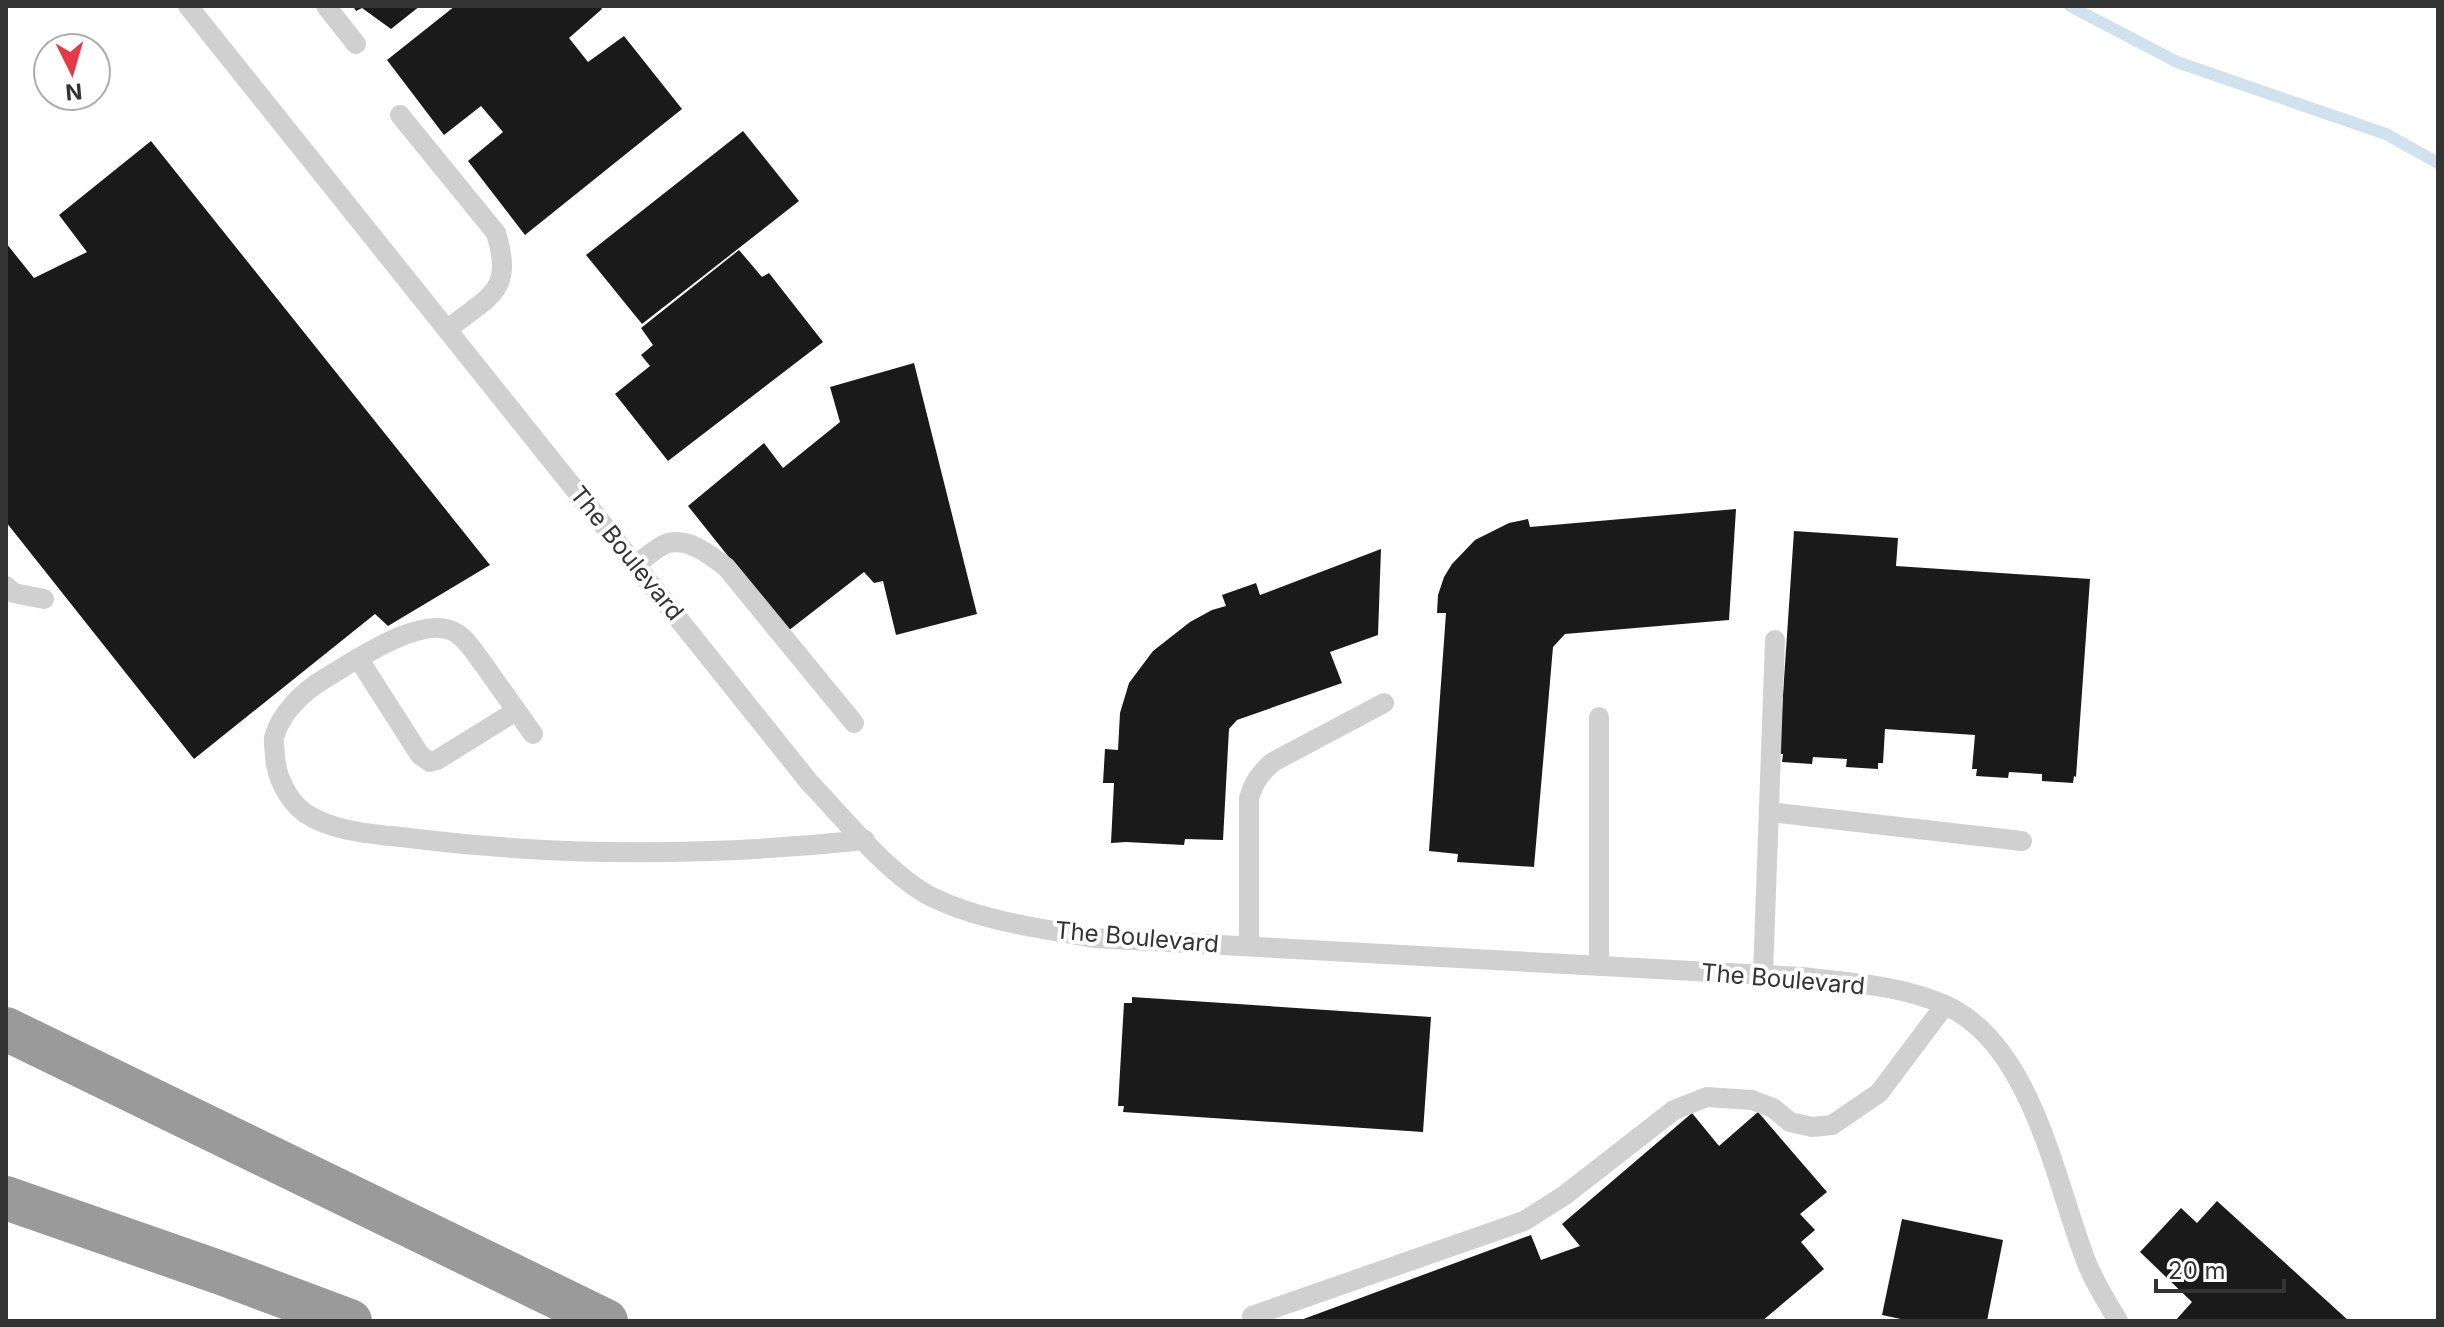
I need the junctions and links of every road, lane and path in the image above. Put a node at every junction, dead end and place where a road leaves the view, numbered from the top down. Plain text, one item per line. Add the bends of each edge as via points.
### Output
1 (188, 6) edge
2 (326, 6) edge
3 (356, 44) dead end
4 (400, 115) dead end
5 (448, 329) junction
6 (636, 565) junction
7 (6, 586) edge
8 (44, 599) dead end
9 (1775, 640) dead end
10 (358, 658) junction
11 (1384, 703) dead end
12 (516, 711) junction
13 (1599, 717) dead end
14 (854, 723) dead end
15 (533, 734) dead end
16 (1769, 812) junction
17 (865, 840) junction
18 (2022, 841) dead end
19 (1249, 946) junction
20 (1599, 966) junction
21 (1763, 975) junction
22 (1945, 1005) junction
23 (6, 1029) edge
24 (6, 1198) edge
25 (1252, 1316) dead end
26 (350, 1321) edge
27 (606, 1321) edge
28 (2118, 1321) edge

1 - 5 lane, The Boulevard
2 - 3 lane
4 - 5 lane via 496,233 502,254 497,290
5 - 6 lane, The Boulevard
6 - 14 lane via 668,543 703,550 726,567
6 - 17 lane, The Boulevard via 809,782
7 - 8 lane via 14,593
9 - 16 lane
10 - 12 lane via 415,631 439,626 457,633 471,648
10 - 12 lane via 420,755 430,762
10 - 17 lane via 311,687 285,715 274,739 276,766 288,796 305,813 333,825 473,846 572,852 748,851
11 - 19 lane via 1273,762 1253,785
12 - 15 lane
13 - 20 lane
16 - 18 lane
16 - 21 lane
17 - 19 lane, The Boulevard via 932,897 988,918 1094,938
19 - 20 lane, The Boulevard
20 - 21 lane, The Boulevard
21 - 22 lane, The Boulevard via 1902,990
22 - 25 lane via 1879,1093 1832,1125 1790,1122 1752,1100 1707,1097 1674,1110 1524,1221
22 - 28 lane, The Boulevard via 1972,1020 2016,1072 2087,1264
23 - 27 highway
24 - 26 highway

